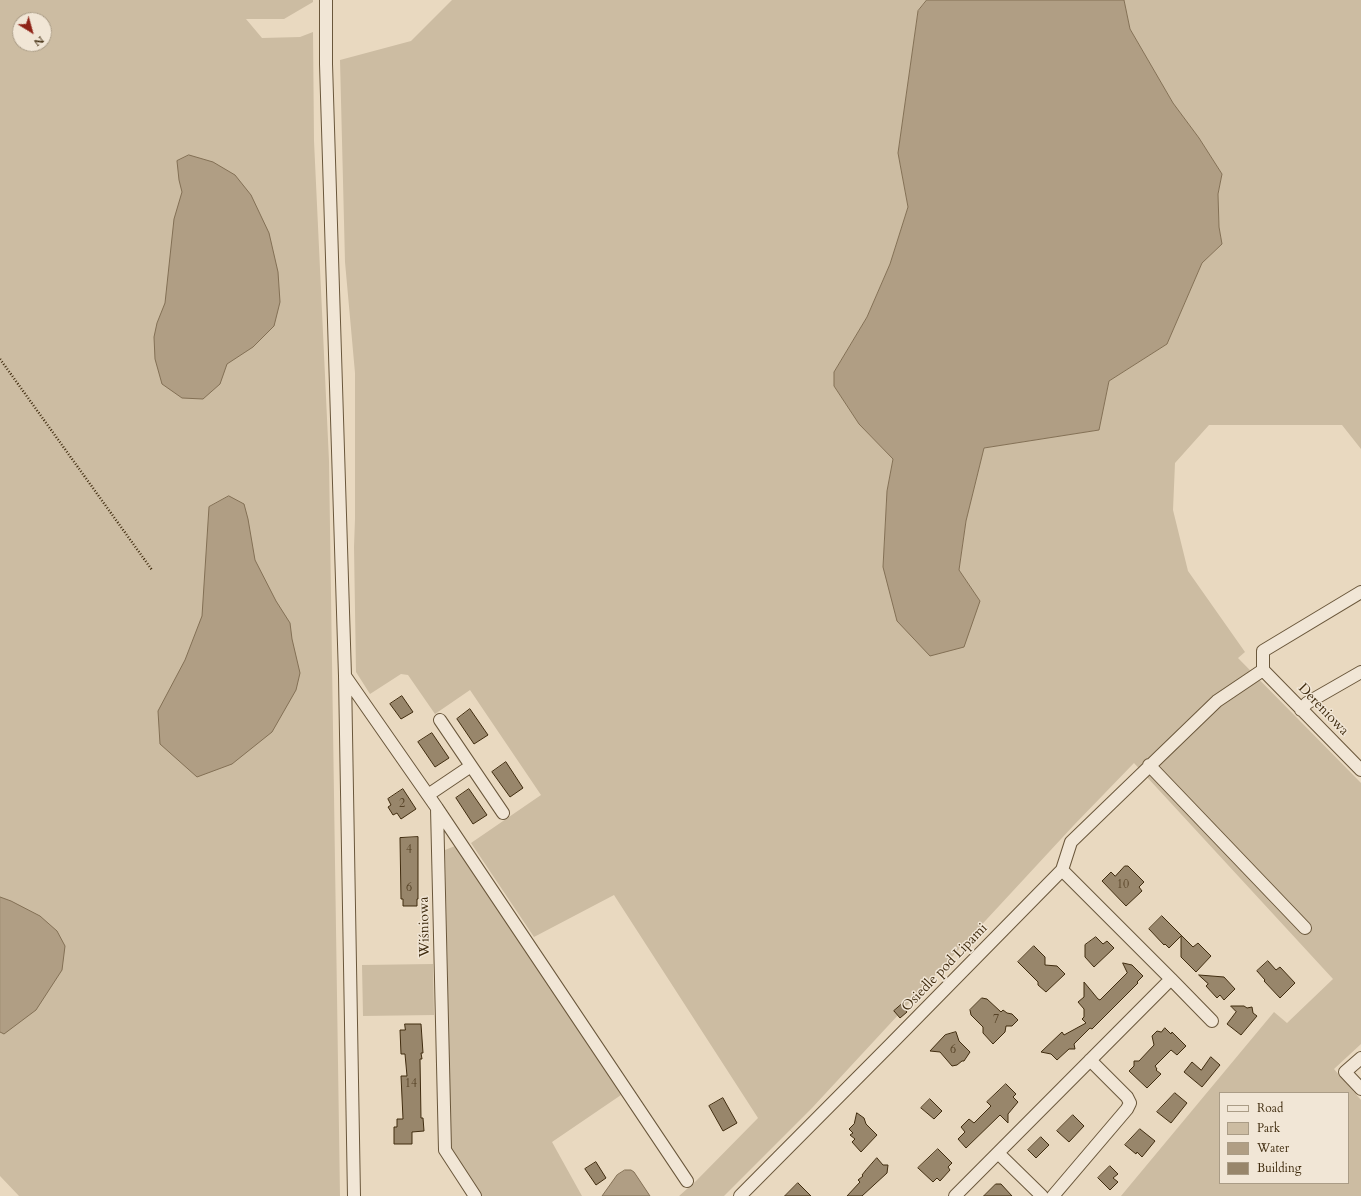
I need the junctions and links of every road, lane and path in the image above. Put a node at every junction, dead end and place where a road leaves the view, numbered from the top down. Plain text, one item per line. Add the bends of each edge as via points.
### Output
1 (326, 0) edge
2 (0, 359) edge
3 (152, 570) dead end
4 (1361, 592) edge
5 (1263, 670) junction
6 (1361, 672) edge
7 (346, 676) junction
8 (1302, 710) junction
9 (440, 720) dead end
10 (1149, 765) junction
11 (471, 766) junction
12 (1361, 770) edge
13 (428, 795) junction
14 (437, 808) junction
15 (503, 813) dead end
16 (1062, 870) junction
17 (1305, 928) dead end
18 (1171, 979) junction
19 (1212, 1021) dead end
20 (1361, 1058) edge
21 (1090, 1060) junction
22 (1361, 1089) edge
23 (998, 1153) junction
24 (687, 1181) dead end
25 (354, 1196) edge
26 (475, 1196) edge
27 (740, 1196) edge
28 (955, 1196) edge
29 (1042, 1196) edge
30 (1053, 1196) edge

1 - 7 street
2 - 3 path
4 - 5 street via 1263,651
5 - 8 street, Dereniowa
5 - 10 street via 1217,700
6 - 8 street via 1307,703
7 - 13 street
7 - 25 street
8 - 12 street, Dereniowa
9 - 11 street
10 - 16 street via 1071,842
10 - 17 street
11 - 13 street
11 - 15 street
13 - 14 street
14 - 24 street
14 - 26 street, Wiśniowa via 445,1150
16 - 18 street
16 - 27 street, Osiedle pod Lipami
18 - 19 street
18 - 21 street
20 - 22 street via 1345,1072
21 - 23 street
21 - 30 street via 1130,1103 1128,1109
23 - 28 street
23 - 29 street

